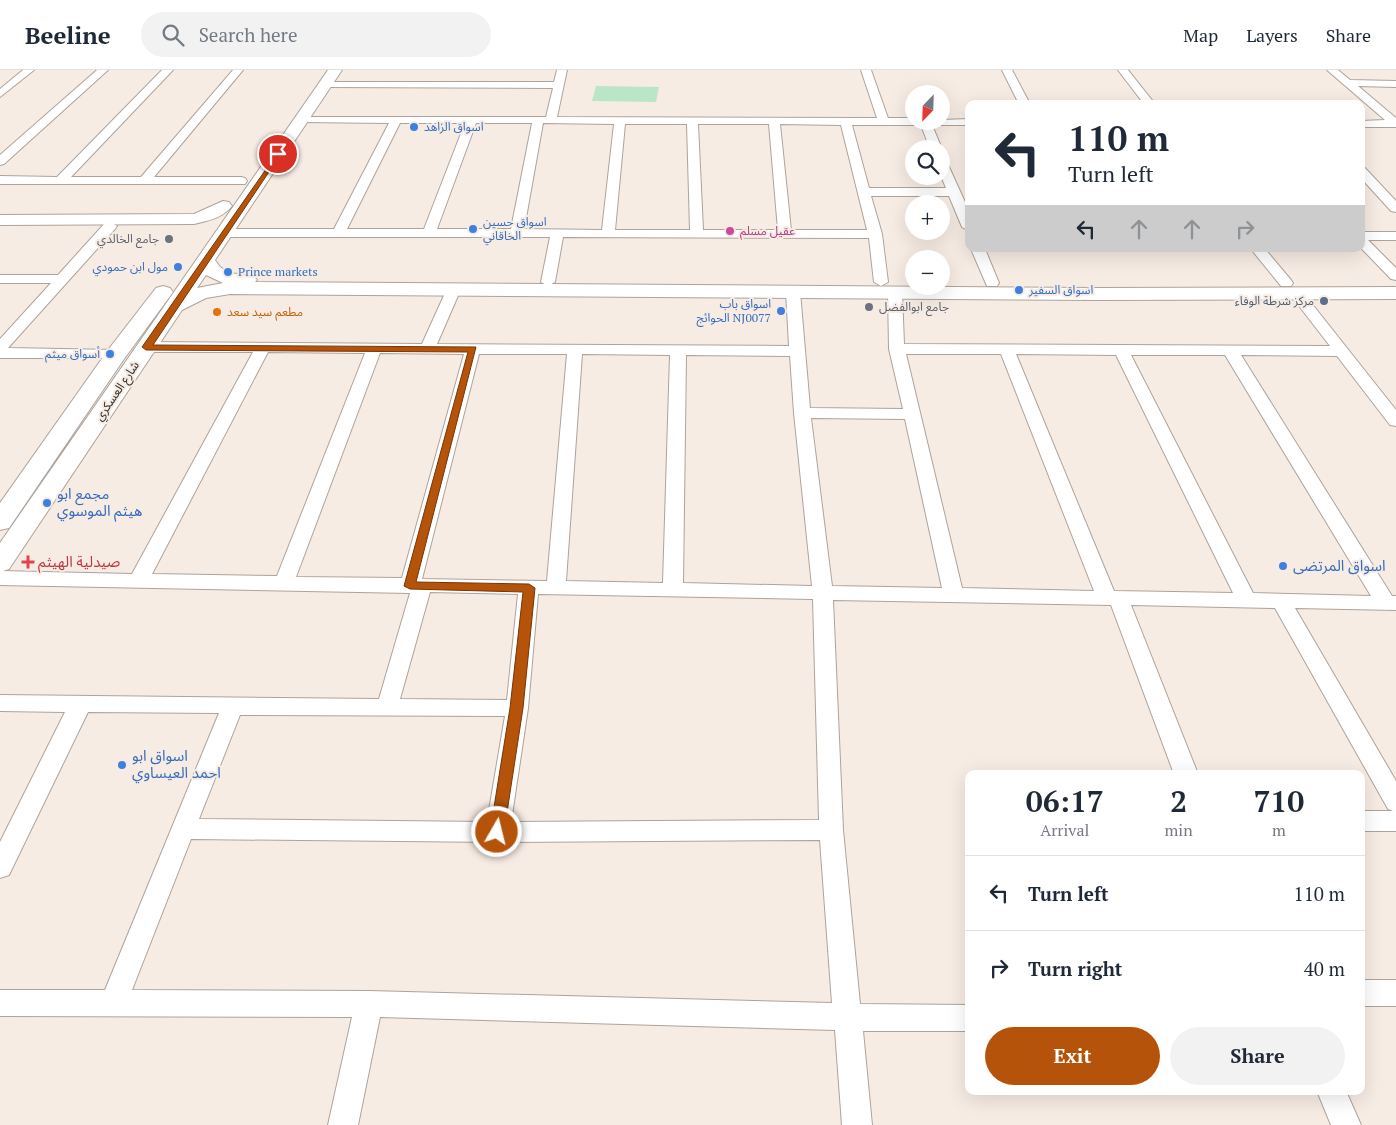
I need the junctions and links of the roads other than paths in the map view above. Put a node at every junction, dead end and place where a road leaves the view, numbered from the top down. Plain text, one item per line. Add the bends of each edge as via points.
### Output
1 (29, 70) edge
2 (103, 70) edge
3 (168, 70) edge
4 (238, 70) edge
5 (422, 70) edge
6 (491, 70) edge
7 (562, 70) edge
8 (866, 70) edge
9 (1007, 70) edge
10 (1123, 70) edge
11 (1332, 70) edge
12 (327, 74) edge
13 (1348, 83) junction
14 (415, 84) junction
15 (487, 84) junction
16 (1396, 84) edge
17 (559, 85) junction
18 (0, 94) edge
19 (1023, 100) edge
20 (1147, 100) edge
21 (301, 119) junction
22 (396, 120) junction
23 (472, 120) junction
24 (538, 120) junction
25 (551, 120) junction
26 (620, 121) junction
27 (692, 121) junction
28 (774, 122) junction
29 (846, 122) junction
30 (884, 122) junction
31 (905, 122) edge
32 (950, 122) edge
33 (965, 122) edge
34 (1396, 123) edge
35 (1365, 124) edge
36 (274, 147) junction
37 (0, 161) edge
38 (1365, 175) edge
39 (0, 180) edge
40 (61, 180) junction
41 (145, 180) junction
42 (241, 181) junction
43 (950, 182) edge
44 (864, 192) junction
45 (954, 192) junction
46 (224, 206) junction
47 (1396, 208) edge
48 (965, 218) edge
49 (0, 220) edge
50 (171, 223) junction
51 (0, 226) edge
52 (110, 226) junction
53 (224, 234) junction
54 (338, 234) junction
55 (429, 234) junction
56 (517, 234) junction
57 (558, 234) junction
58 (608, 234) junction
59 (697, 234) junction
60 (785, 234) junction
61 (875, 234) junction
62 (1365, 236) edge
63 (1396, 236) edge
64 (197, 238) dead end
65 (1365, 244) edge
66 (979, 252) edge
67 (1261, 252) edge
68 (206, 260) junction
69 (1396, 276) edge
70 (0, 279) edge
71 (64, 279) junction
72 (548, 282) junction
73 (950, 283) edge
74 (992, 283) junction
75 (905, 284) edge
76 (1396, 284) edge
77 (888, 288) junction
78 (1099, 288) junction
79 (1291, 288) junction
80 (453, 291) junction
81 (793, 292) junction
82 (1396, 293) edge
83 (175, 306) junction
84 (6, 332) edge
85 (146, 347) junction
86 (0, 348) edge
87 (263, 348) junction
88 (374, 349) junction
89 (427, 349) junction
90 (473, 349) junction
91 (896, 349) junction
92 (575, 350) junction
93 (678, 350) junction
94 (1007, 350) junction
95 (1121, 350) junction
96 (1230, 350) junction
97 (797, 351) junction
98 (1341, 351) junction
99 (0, 353) edge
100 (116, 355) junction
101 (802, 413) junction
102 (912, 414) junction
103 (1396, 421) edge
104 (63, 433) junction
105 (87, 435) junction
106 (40, 465) junction
107 (64, 468) junction
108 (0, 522) edge
109 (0, 563) edge
110 (0, 578) edge
111 (138, 581) junction
112 (284, 583) junction
113 (416, 586) junction
114 (529, 588) junction
115 (556, 588) junction
116 (673, 590) junction
117 (823, 593) junction
118 (954, 595) junction
119 (1112, 598) junction
120 (1247, 601) junction
121 (1281, 601) junction
122 (1391, 603) edge
123 (0, 703) edge
124 (80, 705) junction
125 (227, 707) junction
126 (387, 708) junction
127 (516, 708) junction
128 (1184, 770) edge
129 (1396, 802) edge
130 (1365, 821) edge
131 (1396, 821) edge
132 (183, 829) junction
133 (831, 830) junction
134 (497, 832) junction
135 (0, 867) edge
136 (1365, 993) edge
137 (1396, 993) edge
138 (0, 1003) edge
139 (114, 1004) junction
140 (369, 1004) junction
141 (847, 1017) junction
142 (965, 1018) edge
143 (1334, 1095) edge
144 (343, 1125) edge
145 (857, 1125) edge
146 (1346, 1125) edge

1 - 18 street
2 - 37 street
3 - 40 street
4 - 41 street
5 - 14 street
6 - 15 street
7 - 17 street
8 - 30 street
9 - 19 street
10 - 20 street
11 - 13 street
12 - 14 street
12 - 21 street, شارع العسكري
12 - 36 street, شارع العسكري
13 - 16 street
13 - 34 street
14 - 15 street
15 - 17 street
17 - 25 street
21 - 22 street
21 - 36 street, شارع العسكري
22 - 23 street
22 - 54 street
23 - 24 street
23 - 55 street
24 - 25 street
24 - 56 street
25 - 26 street
26 - 27 street
26 - 58 street
27 - 28 street
27 - 59 street
28 - 29 street
28 - 60 street
29 - 30 street
29 - 44 street
30 - 31 street
32 - 33 street
34 - 35 street
36 - 42 street, شارع العسكري
36 - 53 street, شارع العسكري
38 - 47 street
39 - 40 street
40 - 41 street
41 - 42 street
42 - 46 street, شارع العسكري
43 - 45 street
44 - 45 street
44 - 61 street
45 - 48 street
46 - 50 street via 207,216
46 - 100 street, شارع العسكري
49 - 50 street
50 - 52 street
50 - 64 street
51 - 52 street
52 - 71 street
53 - 54 street
53 - 68 street, شارع العسكري
54 - 55 street
55 - 56 street
56 - 57 street
57 - 58 street
57 - 72 street
58 - 59 street
59 - 60 street
60 - 61 street
61 - 77 street
62 - 63 street
65 - 69 street
66 - 74 street
67 - 79 street
68 - 72 street via 217,276 236,280
68 - 83 street, شارع العسكري
70 - 71 street
71 - 84 street
72 - 77 street
73 - 74 street
74 - 78 street
75 - 77 street
76 - 79 street
77 - 78 street
77 - 81 street
77 - 91 street
78 - 79 street
79 - 82 street
79 - 98 street
80 - 81 street
80 - 83 street via 230,288 201,293
80 - 89 street
81 - 97 street
83 - 85 street, شارع العسكري
84 - 86 street
85 - 87 street
85 - 105 street, شارع العسكري
87 - 88 street
87 - 111 street
88 - 89 street
88 - 112 street
89 - 90 street
90 - 92 street
90 - 113 street
91 - 94 street
91 - 102 street
92 - 93 street
92 - 115 street
93 - 97 street
93 - 116 street
94 - 95 street
94 - 119 street
95 - 96 street
95 - 120 street
96 - 98 street
96 - 122 street
97 - 101 street
98 - 103 street
99 - 100 street
100 - 104 street, شارع العسكري
101 - 102 street
101 - 117 street
102 - 118 street
104 - 105 street via 66,439 73,440
104 - 106 street, شارع العسكري
105 - 107 street, شارع العسكري
106 - 107 street via 60,460 65,463
106 - 108 street, شارع العسكري
107 - 109 street, شارع العسكري
110 - 111 street
111 - 112 street
112 - 113 street
113 - 114 street
113 - 126 street
114 - 115 street
114 - 127 street
115 - 116 street
116 - 117 street
117 - 118 street
117 - 133 street
118 - 119 street
119 - 120 street
119 - 128 street
120 - 121 street
121 - 122 street
121 - 129 street
123 - 124 street
124 - 125 street via 220,704
124 - 135 street
125 - 126 street
125 - 132 street via 230,713
126 - 127 street
127 - 134 street
130 - 131 street
132 - 134 street
132 - 139 street
133 - 134 street
133 - 141 street
136 - 137 street
138 - 139 street
139 - 140 street
140 - 141 street
140 - 144 street
141 - 142 street
141 - 145 street
143 - 146 street

